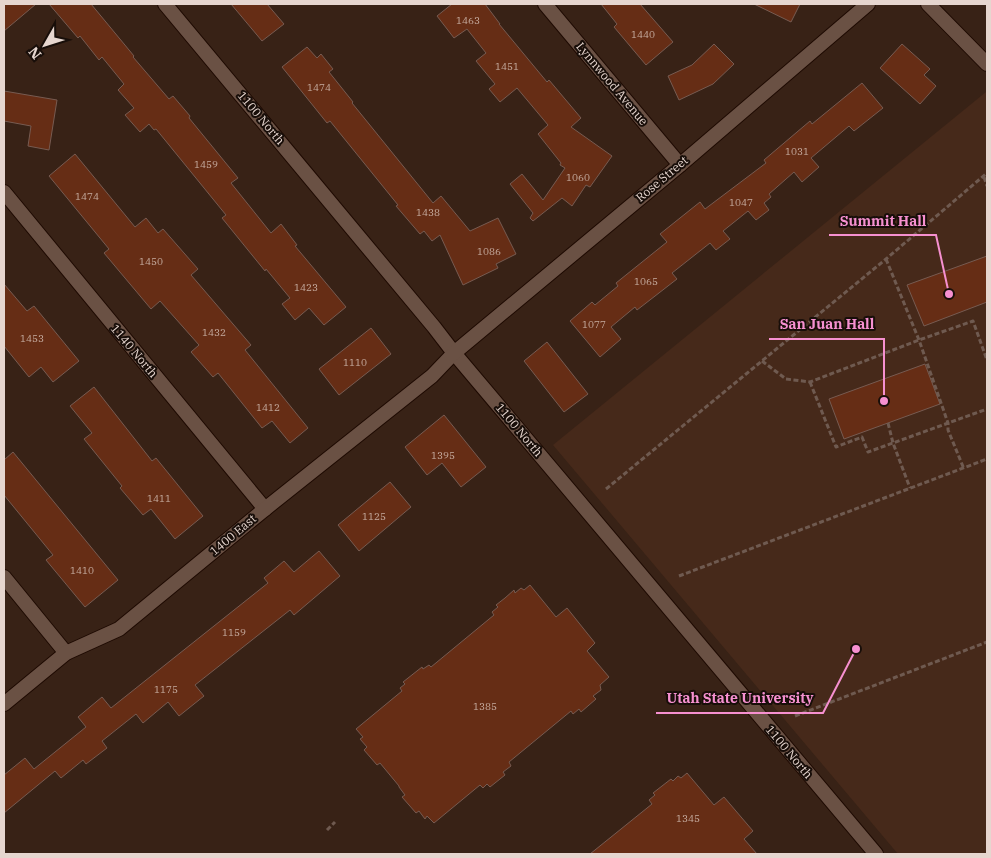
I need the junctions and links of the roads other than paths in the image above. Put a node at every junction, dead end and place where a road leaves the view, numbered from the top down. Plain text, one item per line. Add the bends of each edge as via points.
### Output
1 (165, 4) edge
2 (545, 4) edge
3 (868, 4) edge
4 (928, 4) edge
5 (987, 64) edge
6 (680, 164) junction
7 (4, 192) edge
8 (454, 353) junction
9 (265, 509) junction
10 (4, 577) edge
11 (66, 654) junction
12 (4, 704) edge
13 (876, 854) edge

1 - 8 street, 1100 North
2 - 6 street, Lynnwood Avenue
3 - 6 street, Rose Street
4 - 5 street
6 - 8 street, Rose Street
7 - 9 street, 1140 North
8 - 9 street, 1400 East via 432,376
8 - 13 street, 1100 North
9 - 11 street, 1400 East via 119,629
10 - 11 street
11 - 12 street, 1400 East

